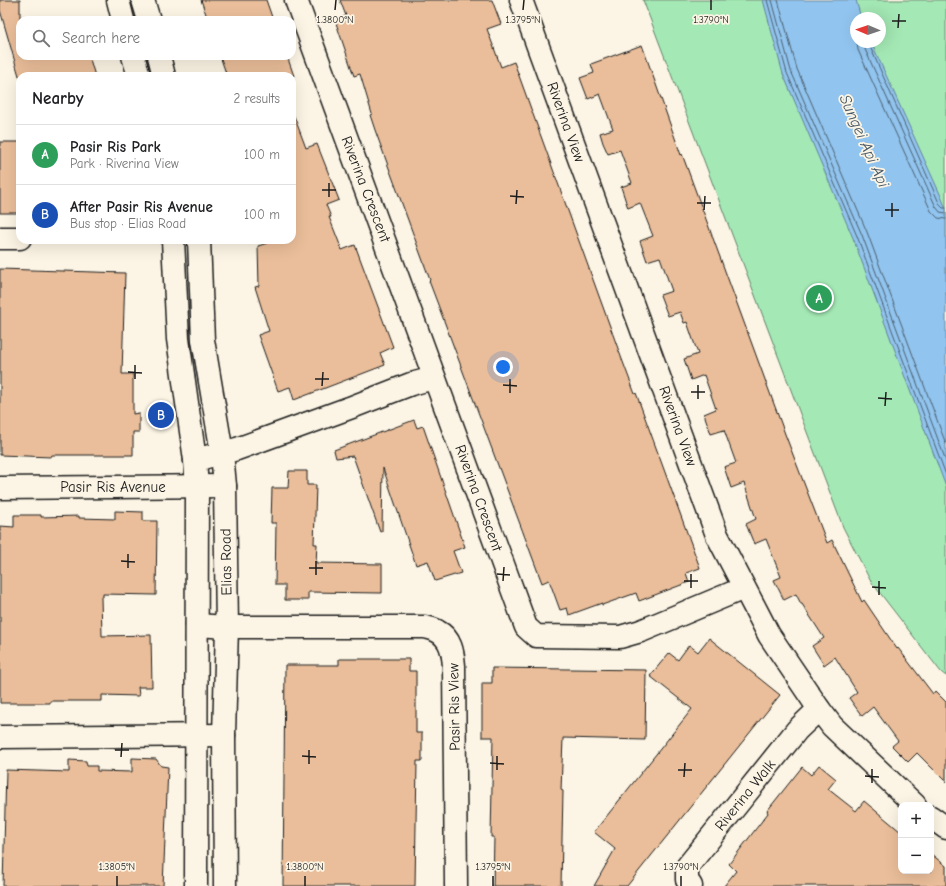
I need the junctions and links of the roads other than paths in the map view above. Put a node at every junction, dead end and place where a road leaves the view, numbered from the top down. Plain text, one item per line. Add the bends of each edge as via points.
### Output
1 (118, 0) edge
2 (143, 0) edge
3 (296, 0) edge
4 (521, 0) edge
5 (122, 16) edge
6 (148, 16) edge
7 (134, 60) edge
8 (160, 60) edge
9 (138, 72) edge
10 (163, 72) edge
11 (0, 238) edge
12 (16, 238) edge
13 (173, 244) edge
14 (199, 244) edge
15 (434, 378) junction
16 (222, 453) junction
17 (195, 460) junction
18 (225, 486) junction
19 (197, 487) junction
20 (0, 488) edge
21 (744, 588) junction
22 (197, 625) junction
23 (227, 627) junction
24 (819, 709) junction
25 (195, 735) junction
26 (224, 735) junction
27 (0, 736) edge
28 (912, 802) edge
29 (934, 819) edge
30 (946, 828) edge
31 (196, 886) edge
32 (225, 886) edge
33 (456, 886) edge
34 (691, 886) edge

1 - 5 street
2 - 6 street
3 - 15 street, Riverina Crescent
4 - 21 street, Riverina View via 717,535
7 - 9 street
8 - 10 street
11 - 12 street
13 - 17 street, Elias Road via 178,339
14 - 16 street, Elias Road via 203,340
15 - 16 street via 411,384
15 - 21 street, Riverina Crescent via 526,627 536,636 620,637 641,631
16 - 17 street
16 - 18 street, Elias Road
17 - 19 street, Elias Road
18 - 19 street, Pasir Ris Avenue
18 - 23 street, Elias Road
19 - 20 street, Pasir Ris Avenue
19 - 22 street, Elias Road
21 - 24 street, Riverina View via 769,635
22 - 23 street, Pasir Ris View
22 - 25 street, Elias Road
23 - 26 street, Elias Road
23 - 33 street, Pasir Ris View via 425,627 445,637 452,648 454,666
24 - 28 street, Riverina View via 832,726
24 - 34 street, Riverina Walk via 797,730 687,867 687,880
25 - 26 street
25 - 27 street
25 - 31 street, Elias Road
26 - 32 street, Elias Road
29 - 30 street

